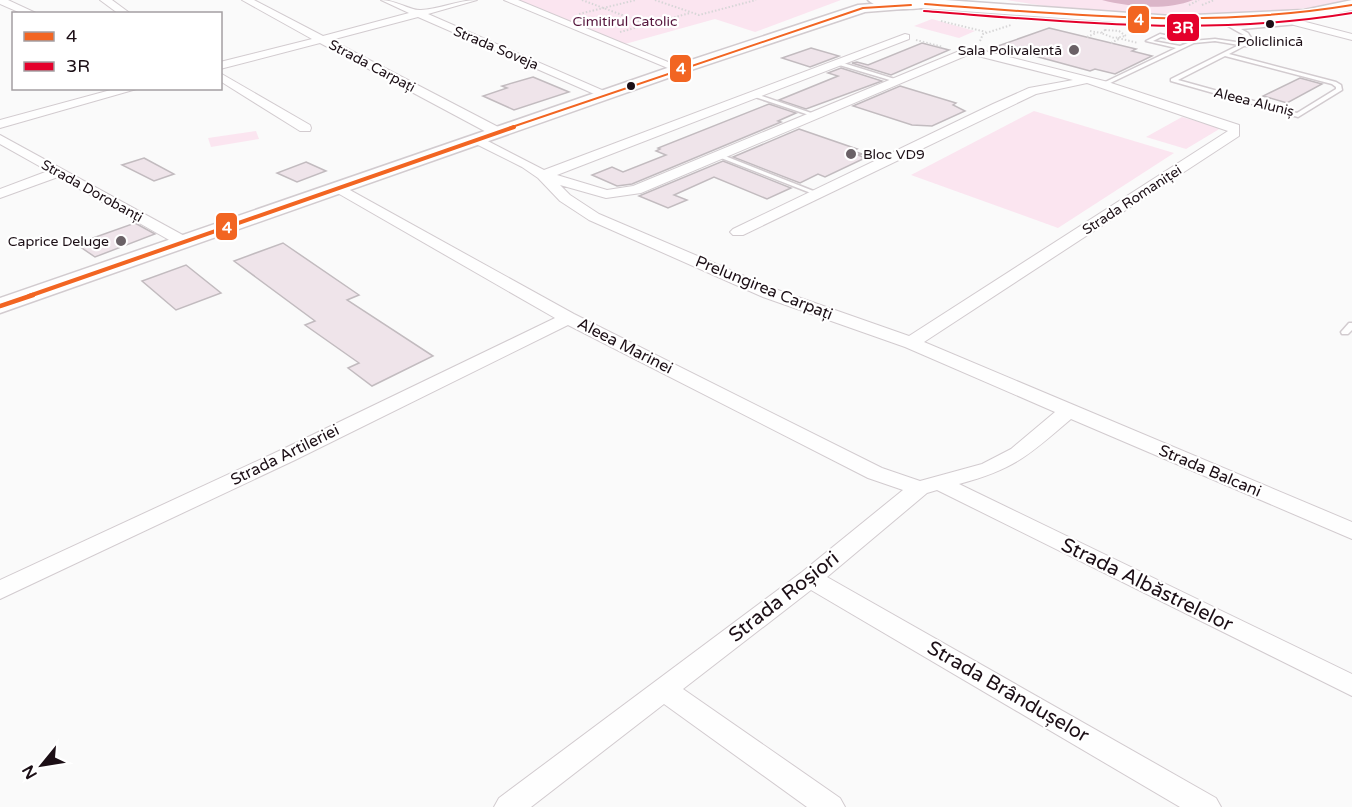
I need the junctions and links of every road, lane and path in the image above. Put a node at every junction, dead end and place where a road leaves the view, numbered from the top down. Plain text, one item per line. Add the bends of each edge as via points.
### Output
1 (0, 0) edge
2 (105, 0) edge
3 (247, 0) edge
4 (387, 0) edge
5 (472, 0) edge
6 (509, 0) edge
7 (582, 0) edge
8 (636, 0) edge
9 (654, 0) edge
10 (756, 0) edge
11 (858, 0) edge
12 (875, 0) edge
13 (987, 0) edge
14 (925, 3) edge
15 (1352, 4) edge
16 (604, 8) junction
17 (28, 12) edge
18 (123, 12) edge
19 (1039, 12) junction
20 (690, 13) junction
21 (417, 14) junction
22 (574, 16) dead end
23 (1221, 20) junction
24 (1291, 20) junction
25 (1017, 24) dead end
26 (647, 25) junction
27 (1236, 28) junction
28 (1085, 30) dead end
29 (617, 33) dead end
30 (1099, 33) junction
31 (905, 37) joint
32 (1087, 37) dead end
33 (1352, 37) edge
34 (320, 39) junction
35 (1120, 39) dead end
36 (1193, 42) junction
37 (1111, 43) dead end
38 (1246, 45) junction
39 (1181, 48) junction
40 (976, 50) junction
41 (961, 52) junction
42 (1226, 55) junction
43 (838, 63) junction
44 (222, 65) edge
45 (679, 69) junction
46 (222, 77) edge
47 (896, 80) junction
48 (1089, 80) junction
49 (1104, 84) junction
50 (127, 90) edge
51 (605, 94) junction
52 (754, 95) junction
53 (814, 115) junction
54 (0, 124) edge
55 (305, 128) dead end
56 (497, 132) junction
57 (0, 139) edge
58 (475, 140) junction
59 (718, 155) junction
60 (59, 172) junction
61 (543, 175) junction
62 (339, 188) junction
63 (0, 194) edge
64 (818, 194) junction
65 (738, 232) dead end
66 (184, 242) junction
67 (0, 306) edge
68 (568, 318) junction
69 (911, 343) junction
70 (1069, 410) junction
71 (931, 486) junction
72 (1352, 531) edge
73 (810, 578) junction
74 (0, 590) edge
75 (1352, 686) edge
76 (664, 690) junction
77 (509, 807) edge
78 (830, 807) edge
79 (1206, 807) edge

1 - 17 street
2 - 18 street
3 - 34 street, Strada Carpați
4 - 21 street, Strada Soveja
5 - 21 street
6 - 45 street
7 - 16 path
8 - 16 path
9 - 20 path
10 - 20 path via 699,15
11 - 45 main road
12 - 14 main road
13 - 19 main road
14 - 19 main road
14 - 45 main road via 863,8
15 - 24 main road
16 - 22 path
16 - 26 path
19 - 23 main road via 1143,21
20 - 26 path
21 - 34 street
21 - 51 street, Strada Soveja
23 - 24 main road
23 - 27 lane
24 - 27 lane
24 - 33 street
25 - 40 path via 983,34
26 - 29 path
27 - 38 lane via 1251,41
28 - 30 path
30 - 30 path via 1114,38 1126,35 1111,30
30 - 32 path
31 - 41 path
31 - 43 street
34 - 44 street
34 - 56 street, Strada Carpați
35 - 37 path
36 - 38 lane via 1215,40
36 - 39 lane
36 - 39 lane via 1160,35 1148,41
38 - 42 lane, Aleea Aluniș
39 - 49 lane
40 - 41 street
40 - 48 street
41 - 47 street
42 - 42 lane, Aleea Aluniș via 1334,83 1339,90 1298,115 1173,80
43 - 47 lane
43 - 52 street
45 - 51 main road
46 - 55 street
47 - 53 street
48 - 49 street
48 - 64 street via 1033,91
49 - 69 street, Strada Romaniței via 1206,117 1234,128 1234,133
50 - 54 street
51 - 56 main road
52 - 53 lane
52 - 61 street
53 - 59 street
56 - 58 main road
57 - 60 street, Strada Dorobanți
58 - 61 street, Prelungirea Carpați
58 - 62 main road
59 - 61 street via 620,194 591,192
59 - 64 lane
60 - 63 street
60 - 66 street, Strada Dorobanți
61 - 69 street, Prelungirea Carpați via 565,198 594,217 769,293
62 - 66 main road
62 - 68 street, Aleea Marinei
64 - 65 street
66 - 67 main road
68 - 71 street, Aleea Marinei via 875,473
68 - 74 street, Strada Artileriei
69 - 70 street, Prelungirea Carpați
70 - 71 street, Strada Roșiori via 1018,454 989,469
70 - 72 street, Strada Balcani
71 - 73 street, Strada Roșiori
71 - 75 street, Strada Albăstrelelor
73 - 76 street, Strada Roșiori
73 - 79 street, Strada Brândușelor
76 - 77 street, Strada Roșiori
76 - 78 street

